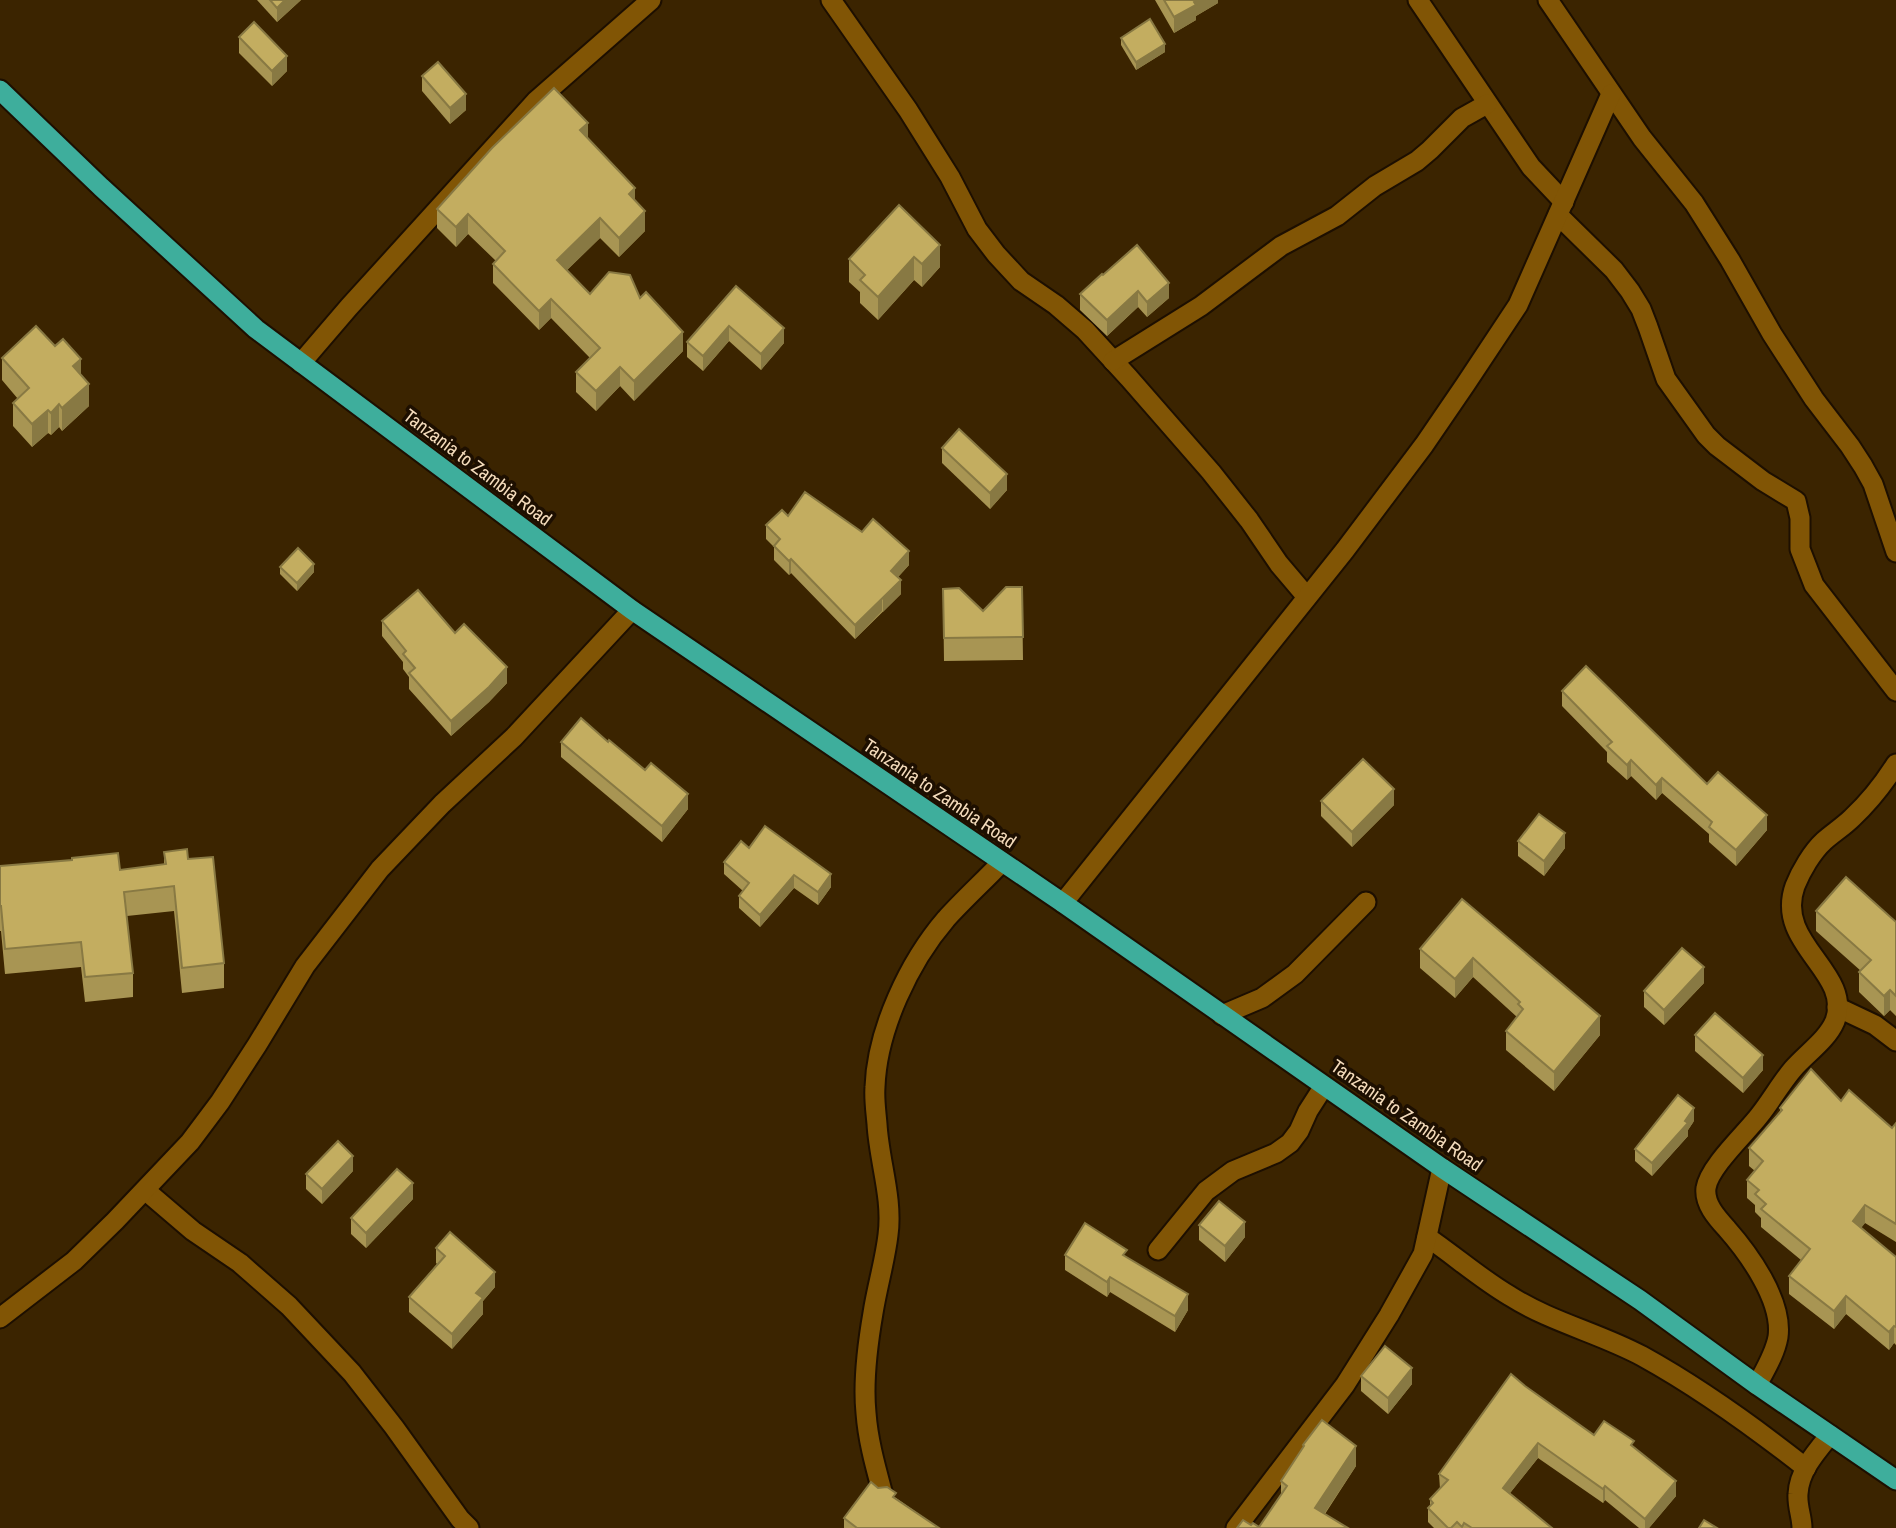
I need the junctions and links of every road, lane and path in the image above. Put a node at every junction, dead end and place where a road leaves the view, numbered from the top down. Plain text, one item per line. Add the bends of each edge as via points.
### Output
1 (651, 0) edge
2 (831, 0) edge
3 (1418, 0) edge
4 (1548, 0) edge
5 (0, 90) edge
6 (1611, 94) junction
7 (1487, 104) junction
8 (1561, 208) junction
9 (1114, 361) junction
10 (301, 363) junction
11 (1896, 552) edge
12 (1307, 597) junction
13 (632, 610) junction
14 (1896, 691) edge
15 (1896, 764) edge
16 (1002, 862) junction
17 (1366, 902) dead end
18 (1063, 903) junction
19 (1837, 1007) junction
20 (1223, 1016) junction
21 (1896, 1041) edge
22 (1324, 1086) junction
23 (1443, 1168) junction
24 (145, 1190) junction
25 (1427, 1237) junction
26 (1158, 1250) dead end
27 (0, 1318) edge
28 (1757, 1385) junction
29 (1830, 1435) junction
30 (1806, 1468) junction
31 (1896, 1480) edge
32 (882, 1491) edge
33 (469, 1528) edge
34 (1236, 1528) edge
35 (1802, 1528) edge

1 - 10 street via 536,101
2 - 9 street via 908,110 990,246 1021,281 1085,330
3 - 7 street
4 - 6 street
5 - 10 highway, Tanzania to Zambia Road via 239,314
6 - 8 street
6 - 11 street via 1694,203 1772,334 1863,466
7 - 8 street
7 - 9 street via 1462,118 1416,161 1337,216 1281,246 1201,306
8 - 12 street via 1518,305 1424,445
8 - 14 street via 1630,291 1666,379 1706,435 1796,501 1800,549 1814,584
9 - 12 street via 1211,472
10 - 13 highway, Tanzania to Zambia Road
12 - 18 street
13 - 16 highway, Tanzania to Zambia Road
13 - 24 street via 514,737 380,869 305,966 220,1102
15 - 19 street via 1851,819 1822,843 1795,887 1791,912 1795,928 1837,993
16 - 18 highway, Tanzania to Zambia Road
16 - 32 street via 946,920 911,968 889,1020 878,1063 878,1147 889,1233 872,1315 865,1411
17 - 20 street via 1295,974 1262,998
18 - 20 highway, Tanzania to Zambia Road
19 - 21 street
19 - 28 street via 1835,1021 1824,1037 1793,1069 1706,1186 1713,1212 1750,1258 1776,1314 1778,1336
20 - 22 highway, Tanzania to Zambia Road
22 - 23 highway, Tanzania to Zambia Road
22 - 26 street via 1290,1143 1233,1171 1206,1191
23 - 25 street
23 - 28 highway, Tanzania to Zambia Road
24 - 27 street via 74,1261
24 - 33 street via 289,1306 352,1373
25 - 30 street via 1511,1297 1642,1356 1704,1394
25 - 34 street via 1423,1254 1345,1385
28 - 29 highway, Tanzania to Zambia Road
29 - 30 street
29 - 31 highway, Tanzania to Zambia Road
30 - 35 street via 1798,1493

